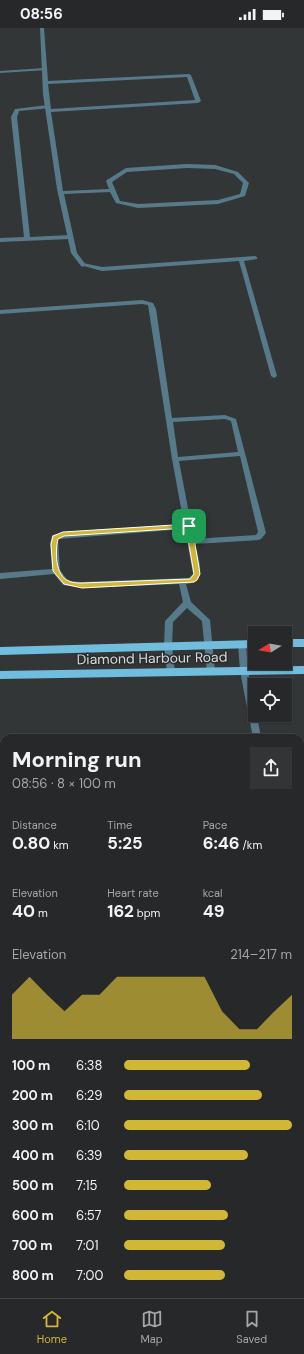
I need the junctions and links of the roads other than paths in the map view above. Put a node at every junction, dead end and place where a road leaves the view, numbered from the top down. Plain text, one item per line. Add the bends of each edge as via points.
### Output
1 (42, 28) edge
2 (45, 69) junction
3 (0, 72) edge
4 (45, 83) junction
5 (48, 109) junction
6 (112, 190) junction
7 (61, 193) junction
8 (70, 237) junction
9 (0, 240) edge
10 (27, 240) junction
11 (255, 258) dead end
12 (241, 259) junction
13 (0, 312) edge
14 (274, 376) dead end
15 (170, 420) junction
16 (242, 454) junction
17 (176, 459) junction
18 (189, 526) junction
19 (192, 542) junction
20 (56, 571) junction
21 (0, 576) edge
22 (182, 581) junction
23 (187, 603) junction
24 (292, 643) edge
25 (304, 643) edge
26 (207, 644) junction
27 (242, 644) junction
28 (248, 644) edge
29 (168, 646) junction
30 (0, 651) edge
31 (304, 670) edge
32 (244, 671) junction
33 (171, 672) junction
34 (211, 672) junction
35 (0, 675) edge
36 (255, 734) edge

1 - 2 street
2 - 3 street
2 - 4 street
4 - 5 street
4 - 5 street via 189,75 198,101
5 - 7 street
5 - 10 street via 17,110 14,117
6 - 6 street via 109,181 126,170 187,166 236,172 246,183 243,195 218,202 138,206 118,202
6 - 7 street
7 - 8 street
8 - 10 street
8 - 12 street via 74,253 84,264 102,269
9 - 10 street
11 - 12 street
12 - 14 street
13 - 15 street via 142,302 151,304
15 - 16 street via 230,418 234,420
15 - 17 street
16 - 17 street
16 - 19 street via 262,533 258,537
17 - 18 street
18 - 19 street
18 - 20 street via 63,534 55,537
19 - 22 street via 197,574 191,581
20 - 21 street
20 - 22 street via 66,583 82,586
22 - 23 street
23 - 26 street via 206,620
23 - 29 street via 169,621
24 - 25 main road
26 - 27 main road, Diamond Harbour Road
26 - 29 main road, Diamond Harbour Road
26 - 34 street
27 - 28 main road, Diamond Harbour Road
27 - 32 street
29 - 30 main road, Diamond Harbour Road
29 - 33 street
31 - 32 main road, Diamond Harbour Road
32 - 34 main road, Diamond Harbour Road
32 - 36 street
33 - 34 main road, Diamond Harbour Road
33 - 35 main road, Diamond Harbour Road

